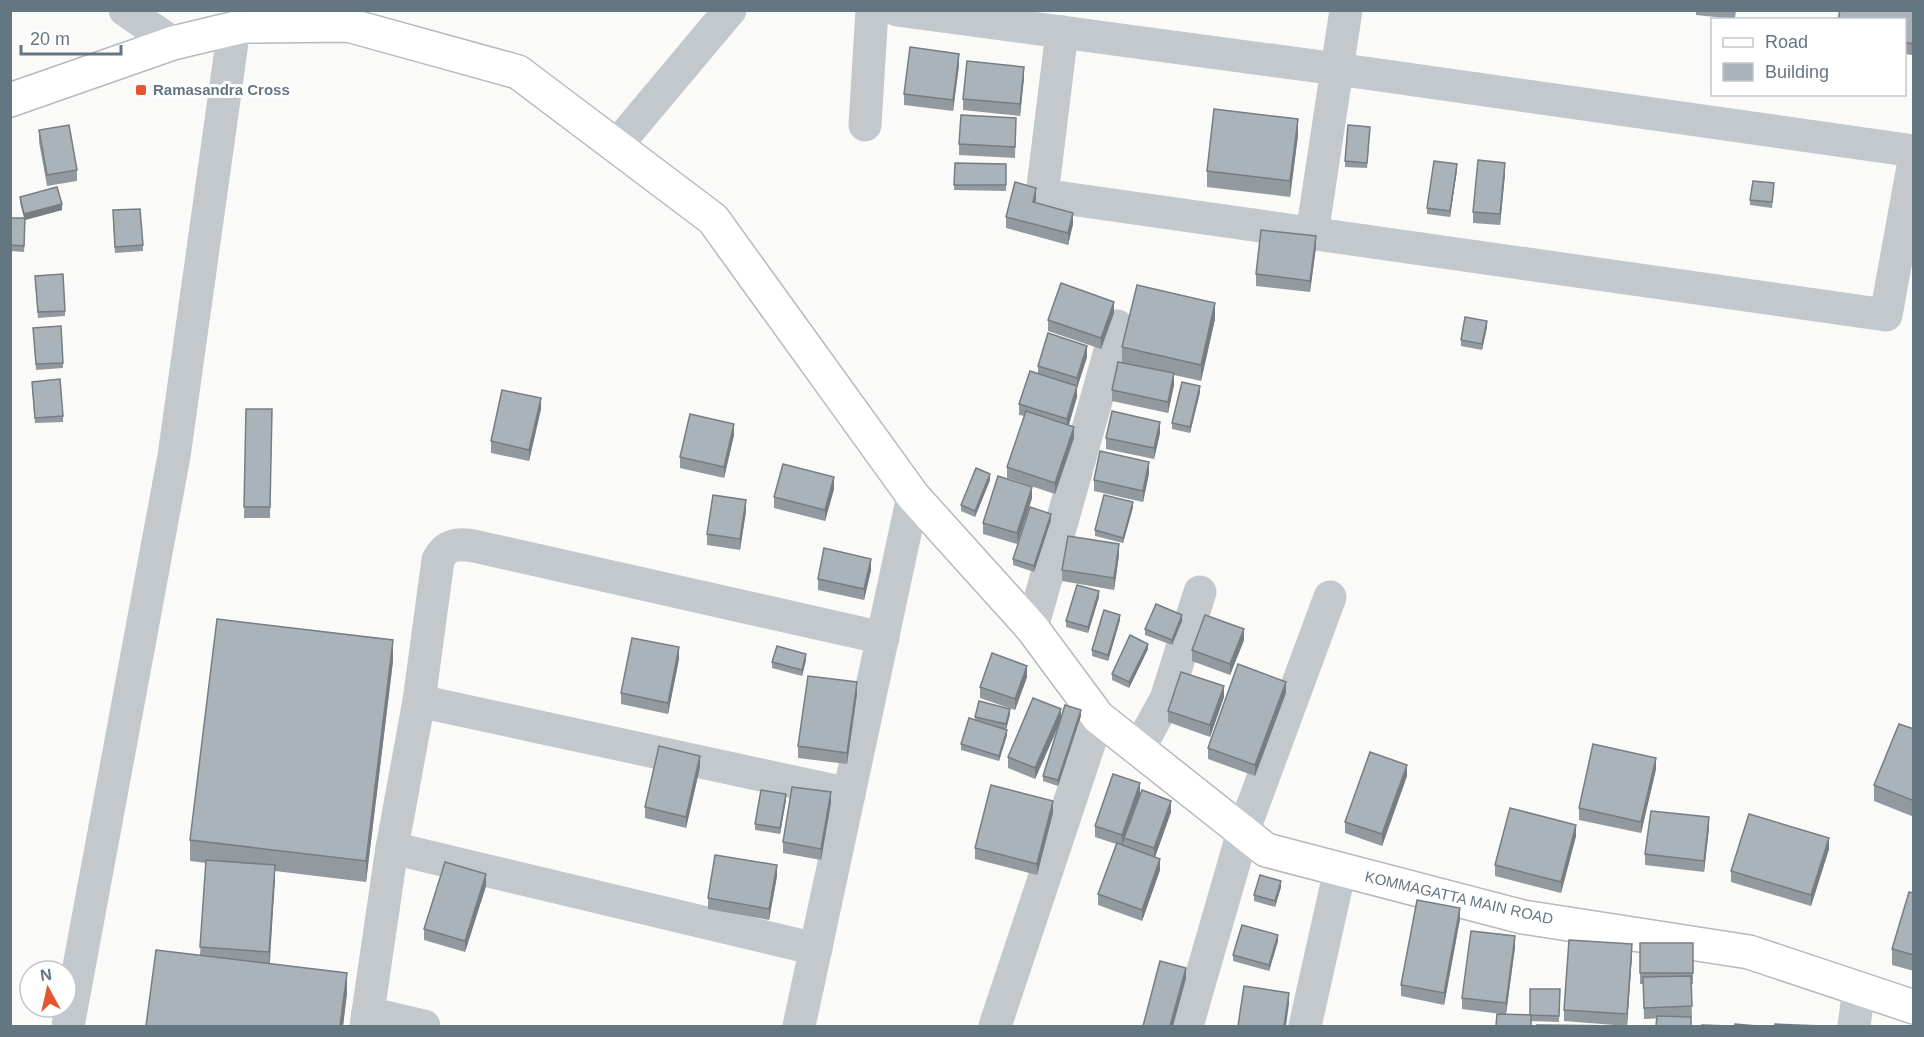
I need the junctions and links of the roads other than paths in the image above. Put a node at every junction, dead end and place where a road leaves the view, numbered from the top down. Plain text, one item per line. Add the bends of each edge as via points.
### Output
1 (125, 10) edge
2 (730, 10) edge
3 (872, 10) edge
4 (897, 10) edge
5 (1346, 10) edge
6 (239, 22) edge
7 (1062, 32) junction
8 (173, 43) junction
9 (1337, 69) junction
10 (10, 100) edge
11 (865, 125) dead end
12 (616, 146) junction
13 (1914, 151) edge
14 (1914, 161) edge
15 (1312, 234) junction
16 (1117, 326) dead end
17 (913, 496) junction
18 (1200, 592) dead end
19 (1330, 597) dead end
20 (1032, 628) junction
21 (883, 638) junction
22 (418, 701) junction
23 (1098, 717) junction
24 (1138, 750) junction
25 (849, 794) junction
26 (1243, 832) junction
27 (392, 848) junction
28 (1340, 870) junction
29 (816, 949) junction
30 (1859, 989) junction
31 (1914, 1007) edge
32 (367, 1020) edge
33 (68, 1026) edge
34 (424, 1026) edge
35 (799, 1026) edge
36 (995, 1026) edge
37 (1186, 1026) edge
38 (1305, 1026) edge
39 (1854, 1026) edge

1 - 8 street
2 - 12 street
3 - 11 street
4 - 7 street
5 - 9 street
6 - 8 main road, KOMMAGATTA MAIN ROAD
6 - 12 main road, KOMMAGATTA MAIN ROAD via 348,25 518,72
6 - 33 street via 174,456
7 - 9 street
7 - 15 street via 1042,195
8 - 10 main road, KOMMAGATTA MAIN ROAD
9 - 13 street
9 - 15 street
12 - 17 main road, KOMMAGATTA MAIN ROAD via 713,219
14 - 15 street via 1886,315
16 - 20 street
17 - 20 main road, KOMMAGATTA MAIN ROAD
17 - 21 street
18 - 24 street via 1166,699
19 - 26 street
20 - 23 main road, KOMMAGATTA MAIN ROAD
21 - 22 street via 462,544 448,547 438,560
21 - 25 street
22 - 25 street
22 - 27 street
23 - 24 main road, KOMMAGATTA MAIN ROAD
23 - 36 street
24 - 26 main road, KOMMAGATTA MAIN ROAD
25 - 29 street
26 - 28 main road, KOMMAGATTA MAIN ROAD via 1266,850
26 - 37 street
27 - 29 street
27 - 32 street
28 - 30 main road, KOMMAGATTA MAIN ROAD via 1523,917 1749,952
28 - 38 street
29 - 35 street
30 - 31 main road, KOMMAGATTA MAIN ROAD
30 - 39 street
32 - 34 street

